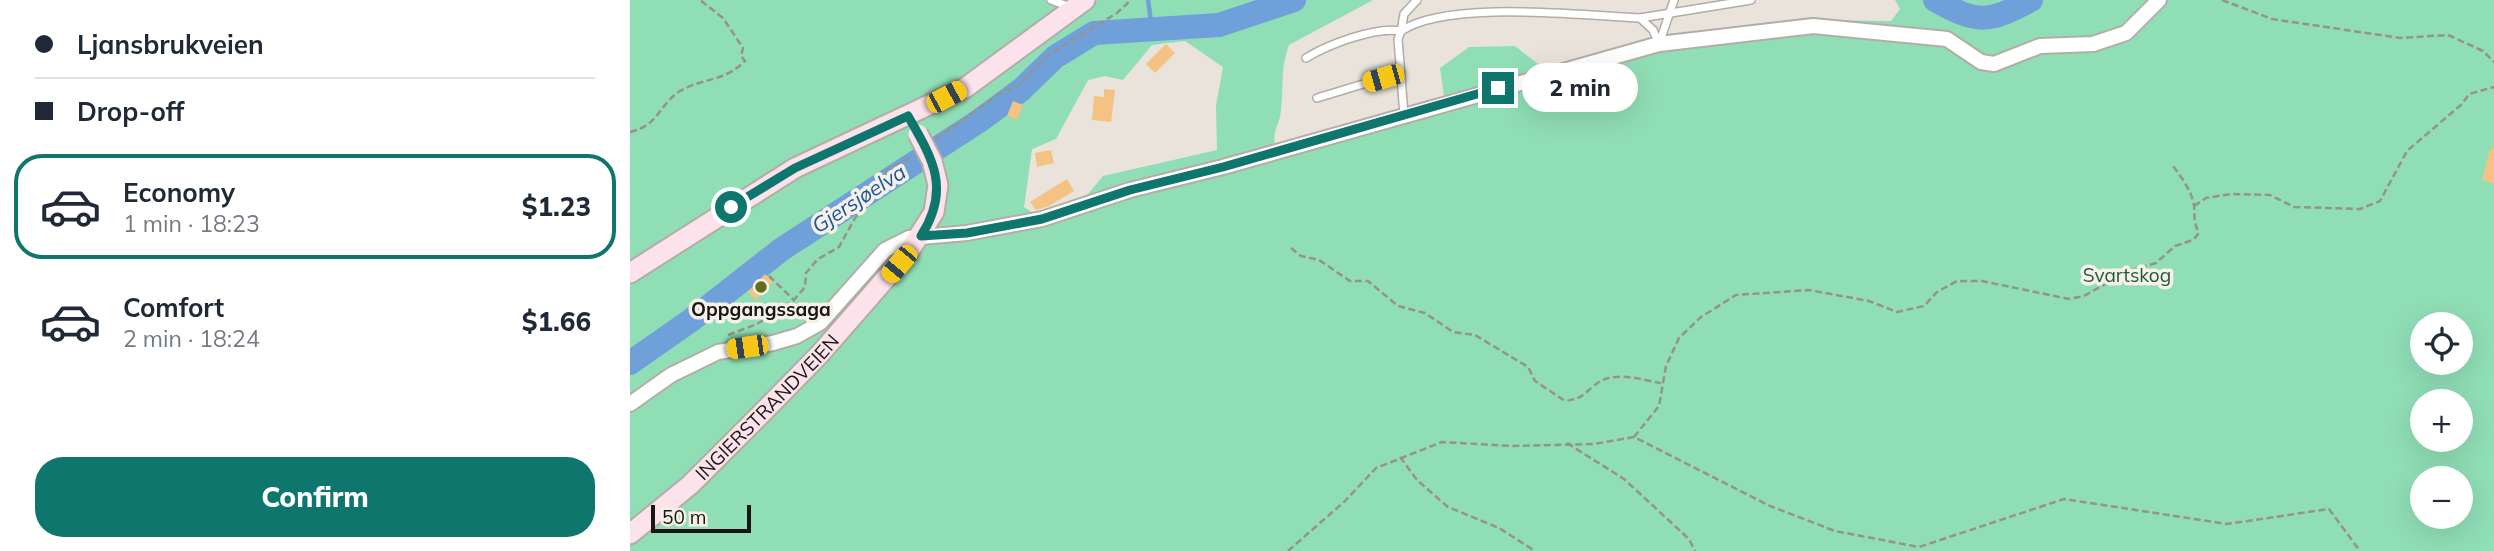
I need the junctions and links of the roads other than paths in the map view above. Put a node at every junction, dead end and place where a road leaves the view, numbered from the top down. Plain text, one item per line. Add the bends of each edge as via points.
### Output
1 (1051, 0) edge
2 (1417, 0) edge
3 (1675, 0) edge
4 (1751, 0) edge
5 (2159, 0) edge
6 (1080, 4) edge
7 (1671, 13) junction
8 (1640, 18) junction
9 (1401, 31) junction
10 (1659, 44) junction
11 (1306, 58) dead end
12 (1401, 78) junction
13 (1317, 98) dead end
14 (1404, 115) junction
15 (908, 116) junction
16 (921, 236) junction
17 (630, 273) edge
18 (630, 404) edge
19 (630, 534) edge

1 - 6 lane
2 - 9 lane via 1404,14
3 - 7 lane
4 - 7 lane
5 - 10 street via 2126,33 2093,44 2040,46 1994,64 1980,62 1947,39 1813,26
6 - 15 main road via 985,75
7 - 8 lane
7 - 10 lane
8 - 9 lane via 1471,9 1427,16
8 - 10 lane
9 - 11 lane via 1385,29
9 - 12 lane
10 - 14 street
12 - 13 lane via 1383,78
12 - 14 lane
14 - 16 street via 1130,190 1042,219
15 - 16 main road, INGIERSTRANDVEIEN, bridge via 932,161 938,185 937,201
15 - 17 main road via 795,168
16 - 18 street, INGIERSTRANDVEIEN via 885,250 820,323 797,337 718,352 671,375
16 - 19 main road, INGIERSTRANDVEIEN via 819,355 690,485

